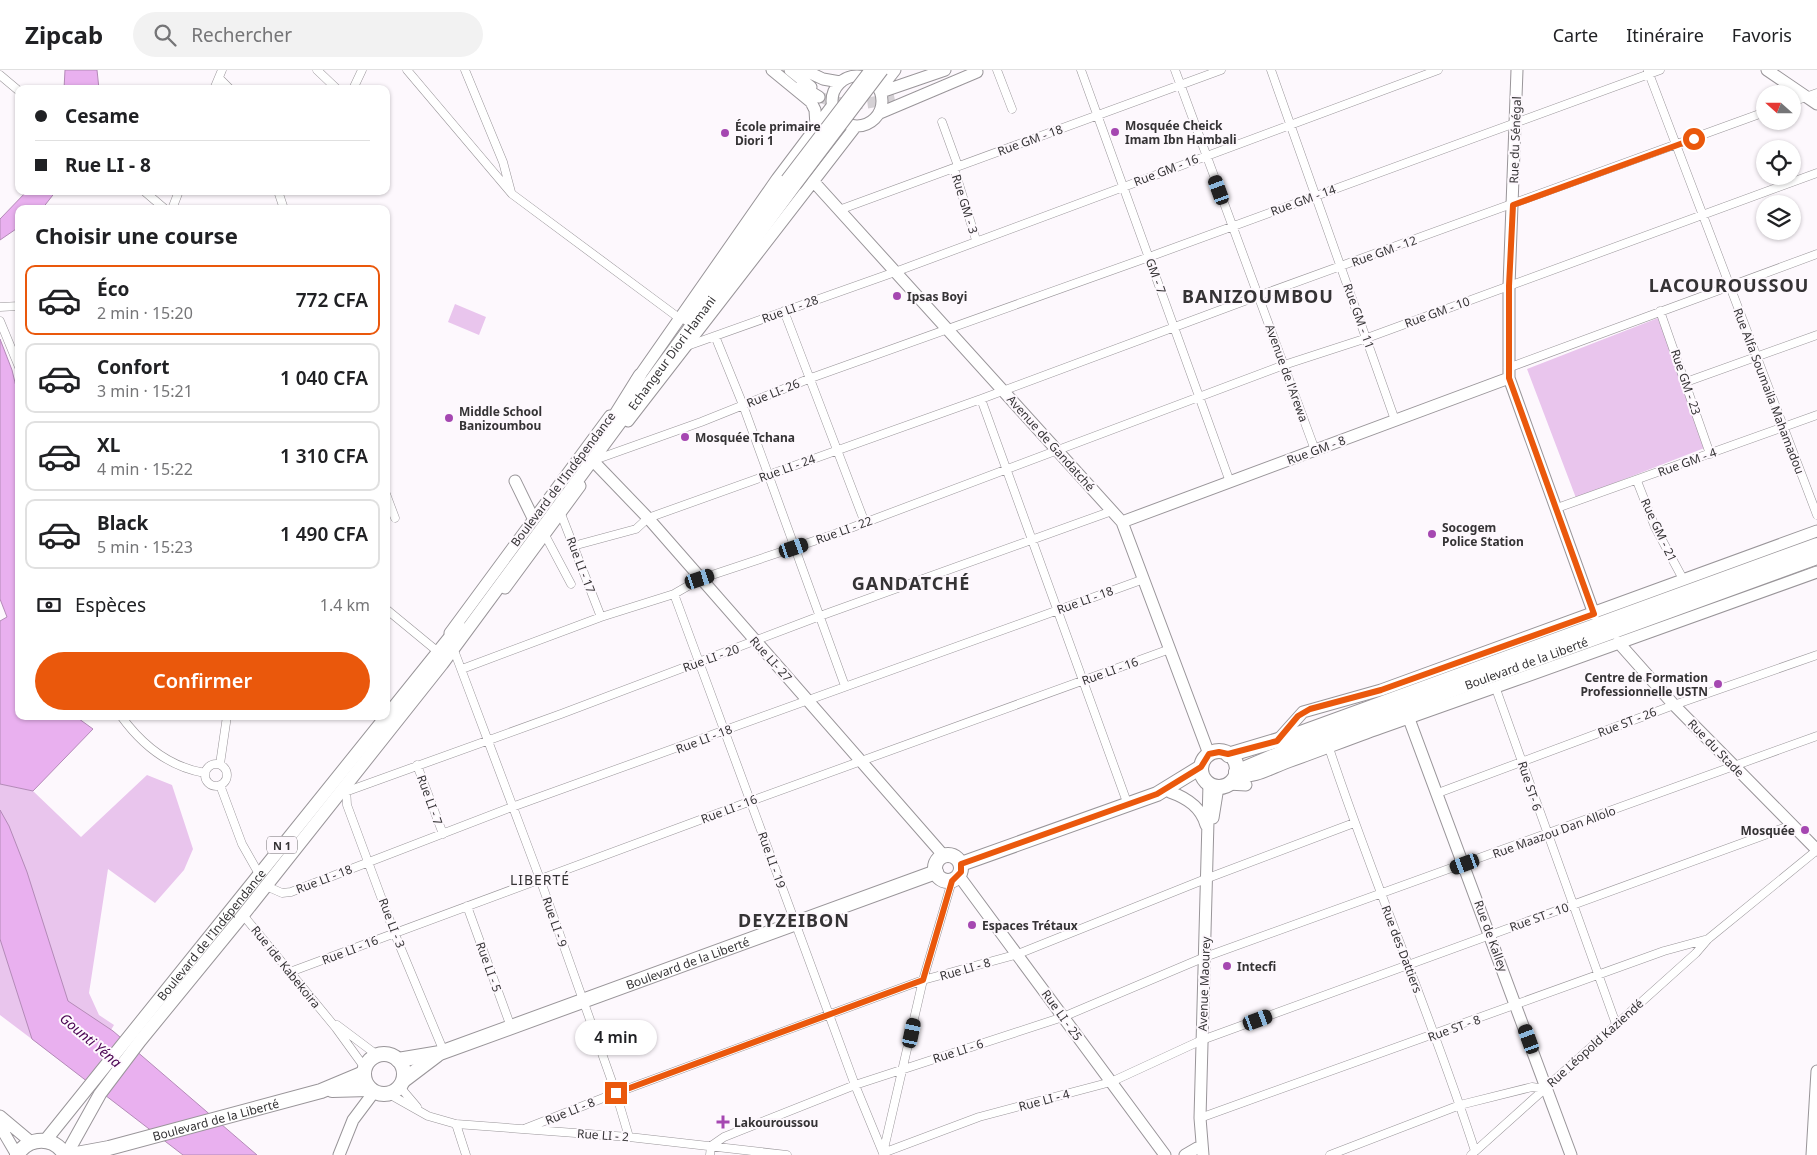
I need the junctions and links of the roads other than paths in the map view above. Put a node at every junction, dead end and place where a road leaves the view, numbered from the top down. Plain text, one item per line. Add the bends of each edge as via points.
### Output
1 (222, 70) edge
2 (317, 70) edge
3 (362, 70) edge
4 (407, 70) edge
5 (465, 70) edge
6 (772, 70) edge
7 (782, 70) edge
8 (790, 70) edge
9 (804, 70) edge
10 (870, 70) edge
11 (882, 70) edge
12 (895, 70) edge
13 (945, 70) edge
14 (952, 70) edge
15 (996, 70) edge
16 (1081, 70) edge
17 (1175, 70) edge
18 (1221, 70) edge
19 (1271, 70) edge
20 (1438, 70) edge
21 (1517, 70) edge
22 (1660, 70) edge
23 (1767, 70) edge
24 (980, 71) edge
25 (856, 72) edge
26 (1649, 72) edge
27 (0, 75) edge
28 (915, 75) edge
29 (218, 78) junction
30 (840, 82) junction
31 (215, 85) edge
32 (226, 85) edge
33 (332, 85) edge
34 (355, 85) edge
35 (1181, 85) junction
36 (15, 88) edge
37 (881, 91) junction
38 (1817, 92) edge
39 (817, 97) junction
40 (1805, 97) junction
41 (1801, 99) edge
42 (1817, 104) edge
43 (832, 106) junction
44 (1012, 109) dead end
45 (880, 112) junction
46 (1756, 115) edge
47 (1096, 116) junction
48 (942, 122) dead end
49 (1516, 124) junction
50 (816, 126) junction
51 (856, 126) junction
52 (1291, 126) junction
53 (1677, 146) junction
54 (1206, 155) junction
55 (956, 167) junction
56 (1817, 173) edge
57 (812, 181) junction
58 (791, 182) junction
59 (1124, 186) junction
60 (512, 194) junction
61 (149, 195) edge
62 (1315, 195) junction
63 (160, 205) edge
64 (1513, 205) junction
65 (839, 210) junction
66 (1702, 214) junction
67 (1232, 226) junction
68 (976, 240) junction
69 (1817, 254) edge
70 (1149, 257) junction
71 (1341, 267) junction
72 (895, 272) junction
73 (1729, 285) junction
74 (1509, 286) junction
75 (1258, 296) junction
76 (15, 306) edge
77 (0, 307) edge
78 (784, 311) junction
79 (1660, 311) junction
80 (709, 316) junction
81 (678, 318) junction
82 (0, 321) edge
83 (1174, 328) junction
84 (947, 330) junction
85 (1817, 335) edge
86 (715, 336) junction
87 (1367, 338) junction
88 (685, 346) junction
89 (15, 357) edge
90 (1756, 357) junction
91 (668, 358) junction
92 (1284, 365) junction
93 (1508, 373) junction
94 (640, 375) junction
95 (811, 378) junction
96 (1686, 382) junction
97 (1003, 390) junction
98 (1200, 397) junction
99 (981, 400) junction
100 (743, 405) junction
101 (1817, 415) edge
102 (1395, 420) junction
103 (1782, 428) junction
104 (610, 430) junction
105 (837, 450) junction
106 (1315, 450) junction
107 (1057, 451) junction
108 (1710, 454) junction
109 (598, 461) junction
110 (1006, 469) junction
111 (767, 476) junction
112 (516, 481) dead end
113 (1637, 481) junction
114 (1230, 482) junction
115 (390, 505) edge
116 (1557, 508) junction
117 (1112, 511) junction
118 (561, 514) junction
119 (1817, 515) edge
120 (395, 518) dead end
121 (533, 518) junction
122 (648, 518) junction
123 (1122, 522) junction
124 (865, 523) junction
125 (1817, 531) edge
126 (545, 535) junction
127 (1031, 540) junction
128 (1817, 545) edge
129 (573, 546) junction
130 (794, 548) junction
131 (1817, 558) edge
132 (1817, 572) edge
133 (700, 579) junction
134 (1144, 579) junction
135 (1683, 579) junction
136 (571, 584) dead end
137 (674, 594) junction
138 (1057, 610) junction
139 (390, 613) edge
140 (1594, 614) junction
141 (820, 616) junction
142 (601, 617) junction
143 (460, 633) joint
144 (756, 642) junction
145 (1618, 642) junction
146 (1170, 649) junction
147 (455, 653) junction
148 (1817, 655) edge
149 (438, 658) junction
150 (700, 661) junction
151 (462, 669) junction
152 (1083, 681) junction
153 (845, 686) junction
154 (1496, 689) junction
155 (808, 700) junction
156 (1674, 704) junction
157 (390, 716) edge
158 (1409, 719) junction
159 (124, 720) edge
160 (226, 720) edge
161 (387, 720) edge
162 (725, 731) junction
163 (1817, 736) edge
164 (488, 739) junction
165 (1277, 741) junction
166 (1328, 748) junction
167 (1209, 754) junction
168 (1228, 754) junction
169 (862, 761) junction
170 (1522, 762) junction
171 (220, 764) junction
172 (417, 765) junction
173 (1734, 765) junction
174 (1201, 767) junction
175 (205, 772) junction
176 (1222, 781) junction
177 (220, 785) junction
178 (345, 789) junction
179 (1164, 793) junction
180 (1438, 793) junction
181 (750, 801) junction
182 (1128, 805) junction
183 (512, 807) junction
184 (1354, 823) junction
185 (1792, 825) junction
186 (443, 834) junction
187 (1208, 834) junction
188 (1546, 834) junction
189 (1817, 850) edge
190 (944, 856) junction
191 (369, 862) junction
192 (1465, 864) junction
193 (936, 872) junction
194 (957, 873) junction
195 (259, 874) junction
196 (1208, 878) junction
197 (540, 879) junction
198 (266, 886) junction
199 (1382, 894) junction
200 (1572, 905) junction
201 (467, 906) junction
202 (243, 915) junction
203 (795, 924) junction
204 (394, 932) junction
205 (1490, 934) junction
206 (1708, 939) junction
207 (1018, 954) junction
208 (1206, 957) junction
209 (1408, 966) junction
210 (290, 972) junction
211 (1598, 974) junction
212 (923, 980) junction
213 (583, 1001) junction
214 (1517, 1005) junction
215 (830, 1015) junction
216 (1063, 1017) junction
217 (329, 1019) junction
218 (1616, 1024) junction
219 (511, 1027) junction
220 (1435, 1035) junction
221 (135, 1037) junction
222 (1202, 1040) junction
223 (442, 1052) junction
224 (377, 1055) junction
225 (398, 1060) junction
226 (904, 1068) junction
227 (364, 1071) junction
228 (1817, 1071) edge
229 (1111, 1082) junction
230 (855, 1085) junction
231 (398, 1087) junction
232 (1546, 1089) junction
233 (371, 1090) junction
234 (321, 1091) junction
235 (616, 1093) junction
236 (1460, 1105) junction
237 (420, 1111) junction
238 (0, 1116) edge
239 (1200, 1118) junction
240 (456, 1124) junction
241 (0, 1126) edge
242 (524, 1129) junction
243 (628, 1137) junction
244 (38, 1141) junction
245 (711, 1146) junction
246 (109, 1148) junction
247 (1199, 1153) edge
248 (1473, 1153) edge
249 (882, 1154) edge
250 (17, 1155) edge
251 (65, 1155) edge
252 (71, 1155) edge
253 (96, 1155) edge
254 (339, 1155) edge
255 (466, 1155) edge
256 (710, 1155) edge
257 (787, 1155) edge
258 (1165, 1155) edge
259 (1185, 1155) edge
260 (1330, 1155) edge
261 (1571, 1155) edge
262 (1812, 1155) edge

1 - 29 street
2 - 33 street
3 - 34 street
4 - 60 street
5 - 60 street via 503,162
6 - 39 main road
7 - 39 main road
8 - 39 main road
9 - 30 main road via 823,79
10 - 58 main road, Echangeur Diori Hamani, bridge
11 - 58 main road, Echangeur Diori Hamani, bridge
12 - 37 main road
13 - 28 main road
14 - 24 main road via 898,94
15 - 44 street
16 - 47 street, GM - 7
17 - 35 street, Avenue de l'Arewa
18 - 35 street, Rue GM - 18
19 - 52 street, Rue GM - 11
20 - 52 street, Rue GM - 16
21 - 49 main road, Rue du Sénégal
22 - 26 street, Rue GM - 14
23 - 40 main road
24 - 45 main road
25 - 30 main road
25 - 37 main road via 872,80
26 - 49 street, Rue GM - 14
26 - 53 street, Rue Alfa Soumaila Mahamadou
27 - 36 street
28 - 37 main road
29 - 31 street
29 - 32 street
30 - 43 main road via 832,97
35 - 47 street, Rue GM - 18
35 - 54 street, Avenue de l'Arewa
37 - 45 main road
38 - 40 street
39 - 43 main road via 820,105
39 - 50 main road
40 - 41 street
40 - 42 main road
43 - 50 main road, Boulevard de l'Indépendance / N 1
43 - 51 main road via 840,120
45 - 51 main road via 870,123
46 - 53 street, Rue GM - 12
47 - 55 street, Rue GM - 18
47 - 59 street, GM - 7
48 - 55 street, Rue GM - 3
49 - 62 street, Rue GM - 14
49 - 64 main road, Rue du Sénégal
50 - 81 main road, Boulevard de l'Indépendance / N 1
51 - 57 main road, Boulevard de l'Indépendance
52 - 54 street, Rue GM - 16
52 - 62 street, Rue GM - 11
53 - 64 street, Rue GM - 12
53 - 66 street, Rue Alfa Soumaila Mahamadou
54 - 59 street, Rue GM - 16
54 - 67 street, Avenue de l'Arewa
55 - 65 street, Rue GM - 18
55 - 68 street, Rue GM - 3
56 - 66 street, Rue GM - 10
57 - 65 main road, Avenue de Gandatché
57 - 80 main road, Boulevard de l'Indépendance
58 - 91 main road, Echangeur Diori Hamani
58 - 104 main road, Echangeur Diori Hamani
59 - 68 street, Rue GM - 16
59 - 70 street, GM - 7
60 - 81 street
61 - 63 street
62 - 67 street, Rue GM - 14
62 - 71 street, Rue GM - 11
64 - 71 street, Rue GM - 12
64 - 74 main road, Rue du Sénégal
65 - 72 main road, Avenue de Gandatché
66 - 73 street, Rue Alfa Soumaila Mahamadou
66 - 74 street, Rue GM - 10
67 - 70 street, Rue GM - 14
67 - 75 street, Avenue de l'Arewa
68 - 72 street, Rue GM - 16
69 - 73 street, Rue GM - 8
70 - 83 street, GM - 7
70 - 84 street, Rue GM - 14
71 - 75 street, Rue GM - 12
71 - 87 street, Rue GM - 11
72 - 78 street, Rue LI - 28
72 - 84 main road, Avenue de Gandatché
73 - 79 street, Rue GM - 8
73 - 90 street, Rue Alfa Soumaila Mahamadou
74 - 87 street, Rue GM - 10
74 - 93 main road, Rue du Sénégal
75 - 83 street, Rue GM - 12
75 - 92 street, Avenue de l'Arewa
76 - 77 street
78 - 86 street, Rue LI - 28
78 - 95 street
79 - 93 street, Rue GM - 8
79 - 96 street, Rue GM - 23
80 - 88 main road, Boulevard de l'Indépendance
80 - 91 main road
81 - 94 main road, Boulevard de l'Indépendance / N 1
82 - 89 street
83 - 97 street, Rue GM - 12
83 - 98 street, GM - 7
84 - 95 street, Rue LI- 26
84 - 97 main road, Avenue de Gandatché
85 - 90 street
86 - 88 street, Rue LI - 28
86 - 100 street
87 - 92 street, Rue GM - 10
87 - 102 street, Rue GM - 11
88 - 109 main road, Boulevard de l'Indépendance
90 - 96 street
90 - 103 street, Rue Alfa Soumaila Mahamadou
91 - 104 main road, Echangeur Diori Hamani
92 - 98 street, Rue GM - 10
92 - 106 street, Avenue de l'Arewa
93 - 102 main road, Rue GM - 8
93 - 116 main road, Rue du Sénégal
94 - 104 main road
94 - 121 main road, Boulevard de l'Indépendance / N 1
95 - 100 street, Rue LI- 26
95 - 105 street
96 - 108 street, Rue GM - 23
97 - 99 street, Rue LI - 24
97 - 107 main road, Avenue de Gandatché
98 - 107 street, Rue GM - 10
98 - 114 street, GM - 7
99 - 105 street, Rue LI - 24
99 - 110 street
100 - 109 street, Rue LI- 26
100 - 111 street
101 - 103 street, Rue GM - 4
102 - 106 main road, Rue GM - 8
103 - 108 street, Rue GM - 4
103 - 119 street, Rue Alfa Soumaila Mahamadou
104 - 143 main road, Echangeur Diori Hamani
105 - 111 street, Rue LI - 24
105 - 124 street
106 - 114 main road, Rue GM - 8
107 - 110 street, Rue LI - 22
107 - 117 main road, Avenue de Gandatché
108 - 113 street, Rue GM - 4
109 - 118 main road, Boulevard de l'Indépendance
109 - 122 main road, Rue LI- 27
110 - 124 street, Rue LI - 22
110 - 127 street
111 - 122 street, Rue LI - 24
111 - 130 street
112 - 121 main road
113 - 116 street, Rue GM - 4
113 - 135 street, Rue GM - 21 via 1655,527
114 - 123 main road, Rue GM - 8
115 - 120 street
116 - 140 main road, Rue du Sénégal
117 - 123 main road, Avenue de Gandatché
117 - 127 street, Rue LI - 20
118 - 126 main road, Boulevard de l'Indépendance
118 - 129 street, Rue LI - 17
121 - 149 main road, Boulevard de l'Indépendance / N 1
122 - 129 street, Rue LI - 24 via 636,529
122 - 133 main road, Rue LI- 27
123 - 134 main road, Avenue de Gandatché
124 - 130 street, Rue LI - 22
125 - 135 main road, Boulevard de la Liberté
126 - 136 street
126 - 147 main road, Boulevard de l'Indépendance
127 - 138 street
127 - 141 street, Rue LI - 20
128 - 165 highway, Boulevard de la Liberté
129 - 142 street, Rue LI - 17
130 - 133 street, Rue LI - 22
130 - 141 street
131 - 176 highway, Boulevard de la Liberté via 1298,746
132 - 145 main road, Boulevard de la Liberté
133 - 137 street, Rue LI - 22
133 - 144 main road, Rue LI- 27
134 - 138 street, Rue LI - 18
134 - 146 main road, Avenue de Gandatché
135 - 140 main road, Boulevard de la Liberté
137 - 142 street, Rue LI - 22
137 - 150 street, Rue LI - 19
138 - 152 street
138 - 153 street, Rue LI - 18
139 - 149 street
140 - 165 main road, Boulevard de la Liberté via 1381,690 1310,709 1298,716
141 - 144 street, Rue LI - 20
141 - 153 street
142 - 151 street, Rue LI - 22
143 - 149 main road, Boulevard de l'Indépendance
144 - 150 street, Rue LI - 20
144 - 155 main road, Rue LI- 27
145 - 154 main road, Boulevard de la Liberté
145 - 156 main road, Rue du Stade
146 - 152 street, Rue LI - 16
146 - 167 main road, Avenue de Gandatché
147 - 149 main road, Boulevard de l'Indépendance
147 - 151 street, Rue LI - 9
148 - 156 street, Rue ST - 26
149 - 157 main road, Boulevard de l'Indépendance / N 1
149 - 178 main road, Boulevard de l'Indépendance
150 - 162 street, Rue LI - 19
150 - 164 street, Rue LI - 20
151 - 164 street, Rue LI - 9
152 - 169 street, Rue LI - 16
152 - 182 street
153 - 155 street, Rue LI - 18
154 - 158 main road, Boulevard de la Liberté
154 - 170 street, Rue ST- 6
155 - 162 street, Rue LI - 18
155 - 169 main road, Rue LI- 27
156 - 170 street, Rue ST - 26
156 - 173 main road, Rue du Stade
158 - 166 main road, Boulevard de la Liberté
158 - 180 main road, Rue de Kalley
159 - 175 street via 133,733 161,756
160 - 171 street
161 - 195 main road, Boulevard de l'Indépendance / N 1
162 - 181 street, Rue LI - 19
162 - 183 street, Rue LI - 18
163 - 173 street, Rue Maazou Dan Allolo
164 - 172 street, Rue LI - 20
164 - 183 street, Rue LI - 9
165 - 168 highway, Boulevard de la Liberté
166 - 176 main road, Boulevard de la Liberté via 1283,764 1264,782 1249,785
166 - 184 street, Rue des Dattiers
167 - 168 highway, Boulevard de la Liberté
167 - 174 highway
168 - 176 highway via 1235,762
169 - 181 street, Rue LI - 16
169 - 190 main road, Rue LI- 27
170 - 180 street, Rue ST - 26
170 - 188 street, Rue ST- 6
171 - 175 street via 211,765
171 - 177 street via 227,773 226,780
172 - 178 street, Rue LI - 20
172 - 186 street, Rue LI - 7
173 - 185 main road, Rue du Stade
173 - 188 street, Rue Maazou Dan Allolo
174 - 176 highway
174 - 179 highway, Boulevard de la Liberté
175 - 177 street via 208,782
176 - 179 highway, Boulevard de la Liberté
176 - 187 main road, Avenue Maourey
177 - 195 street via 242,844
178 - 191 street, Rue LI - 3 via 347,805
178 - 198 main road, Boulevard de l'Indépendance
179 - 182 highway, Boulevard de la Liberté
179 - 187 main road via 1188,800 1200,812
180 - 192 main road, Rue de Kalley
181 - 197 street, Rue LI - 16
181 - 203 street, Rue LI - 19
182 - 194 highway, Boulevard de la Liberté
183 - 186 street, Rue LI - 18
183 - 197 street, Rue LI - 9
184 - 196 street
184 - 199 street, Rue des Dattiers
185 - 189 main road, Rue du Stade
185 - 200 street, Rue ST - 10
186 - 191 street, Rue LI - 18
187 - 196 main road, Avenue Maourey
188 - 192 street, Rue Maazou Dan Allolo
188 - 200 street, Rue ST- 6
189 - 206 street, Rue Léopold Kaziendé
190 - 193 highway via 935,864
190 - 194 highway via 952,855
191 - 198 street, Rue LI - 18 via 286,893
191 - 204 street, Rue LI - 3
192 - 199 street, Rue Maazou Dan Allolo
192 - 205 main road, Rue de Kalley
193 - 194 highway via 944,881
193 - 203 highway, Boulevard de la Liberté
194 - 207 main road, Rue LI - 25
194 - 212 street
195 - 221 main road, Boulevard de l'Indépendance / N 1
196 - 207 street, Rue LI - 8
196 - 208 main road, Avenue Maourey
197 - 201 street, Rue LI - 16
197 - 213 street, Rue LI - 9
198 - 202 main road, Boulevard de l'Indépendance
199 - 208 street, Rue Maazou Dan Allolo
199 - 209 street, Rue des Dattiers
200 - 205 street, Rue ST - 10
200 - 211 street, Rue ST- 6
201 - 204 street, Rue LI - 16
201 - 219 street, Rue LI - 5
202 - 210 street, Rue ide Kabekoira
202 - 221 main road, Boulevard de l'Indépendance
203 - 213 highway, Boulevard de la Liberté
203 - 215 street, Rue LI - 19
204 - 210 street, Rue LI - 16
204 - 223 street, Rue LI - 3
205 - 209 street, Rue ST - 10
205 - 214 main road, Rue de Kalley
206 - 211 street, Rue ST - 8 via 1664,950
206 - 218 street, Rue Léopold Kaziendé
207 - 212 street, Rue LI - 8
207 - 216 main road, Rue LI - 25
208 - 216 street, Rue LI - 6
208 - 222 main road, Avenue Maourey
209 - 220 street, Rue des Dattiers
209 - 222 street, Rue ST - 10
210 - 217 street, Rue ide Kabekoira
211 - 214 street, Rue ST - 8
211 - 218 street, Rue ST- 6
212 - 215 street, Rue LI - 8
212 - 226 street
213 - 219 highway, Boulevard de la Liberté
213 - 235 street, Rue LI - 9
214 - 220 street, Rue ST - 8
214 - 232 main road, Rue de Kalley
215 - 230 street, Rue LI - 19
215 - 235 street, Rue LI - 8
216 - 226 street, Rue LI - 6
216 - 229 main road, Rue LI - 25
217 - 224 street
217 - 227 street
218 - 232 street, Rue Léopold Kaziendé
219 - 223 highway, Boulevard de la Liberté
220 - 236 street, Rue des Dattiers
220 - 239 street, Rue ST - 8
221 - 244 main road, Boulevard de l'Indépendance
221 - 251 main road, Boulevard de l'Indépendance
222 - 229 street, Rue LI - 4
222 - 239 main road, Avenue Maourey
223 - 225 highway, Boulevard de la Liberté
223 - 231 highway, Boulevard de la Liberté
224 - 225 highway via 388,1054
224 - 227 highway
225 - 231 highway via 403,1066
226 - 230 street, Rue LI - 6
226 - 249 street
227 - 233 highway
227 - 234 highway, Boulevard de la Liberté
228 - 262 main road
229 - 249 street, Rue LI - 4 via 979,1117
229 - 258 main road, Rue LI - 25
230 - 245 street, Rue LI - 6 via 757,1123
230 - 249 street, Rue LI - 19
231 - 233 highway
231 - 237 street
231 - 237 street
232 - 236 street, Rue Léopold Kaziendé via 1532,1087
232 - 248 street
232 - 261 main road, Rue de Kalley
233 - 234 highway, Boulevard de la Liberté
233 - 254 main road via 352,1120
234 - 246 highway, Boulevard de la Liberté
235 - 242 street, Rue LI - 8
235 - 243 street, Rue LI - 9
236 - 248 street, Rue des Dattiers
236 - 260 street, Rue Léopold Kaziendé
237 - 240 street, Rue LI - 2
238 - 244 main road
239 - 247 main road, Avenue Maourey
240 - 242 street, Rue LI - 2
240 - 255 street
241 - 250 main road
242 - 243 street, Rue LI - 2
243 - 245 street, Rue LI - 2
244 - 250 highway
244 - 251 highway via 57,1146
245 - 256 street
245 - 257 street, Rue LI - 2
246 - 252 highway, Boulevard de la Liberté
246 - 253 highway, Boulevard de la Liberté
247 - 259 main road

